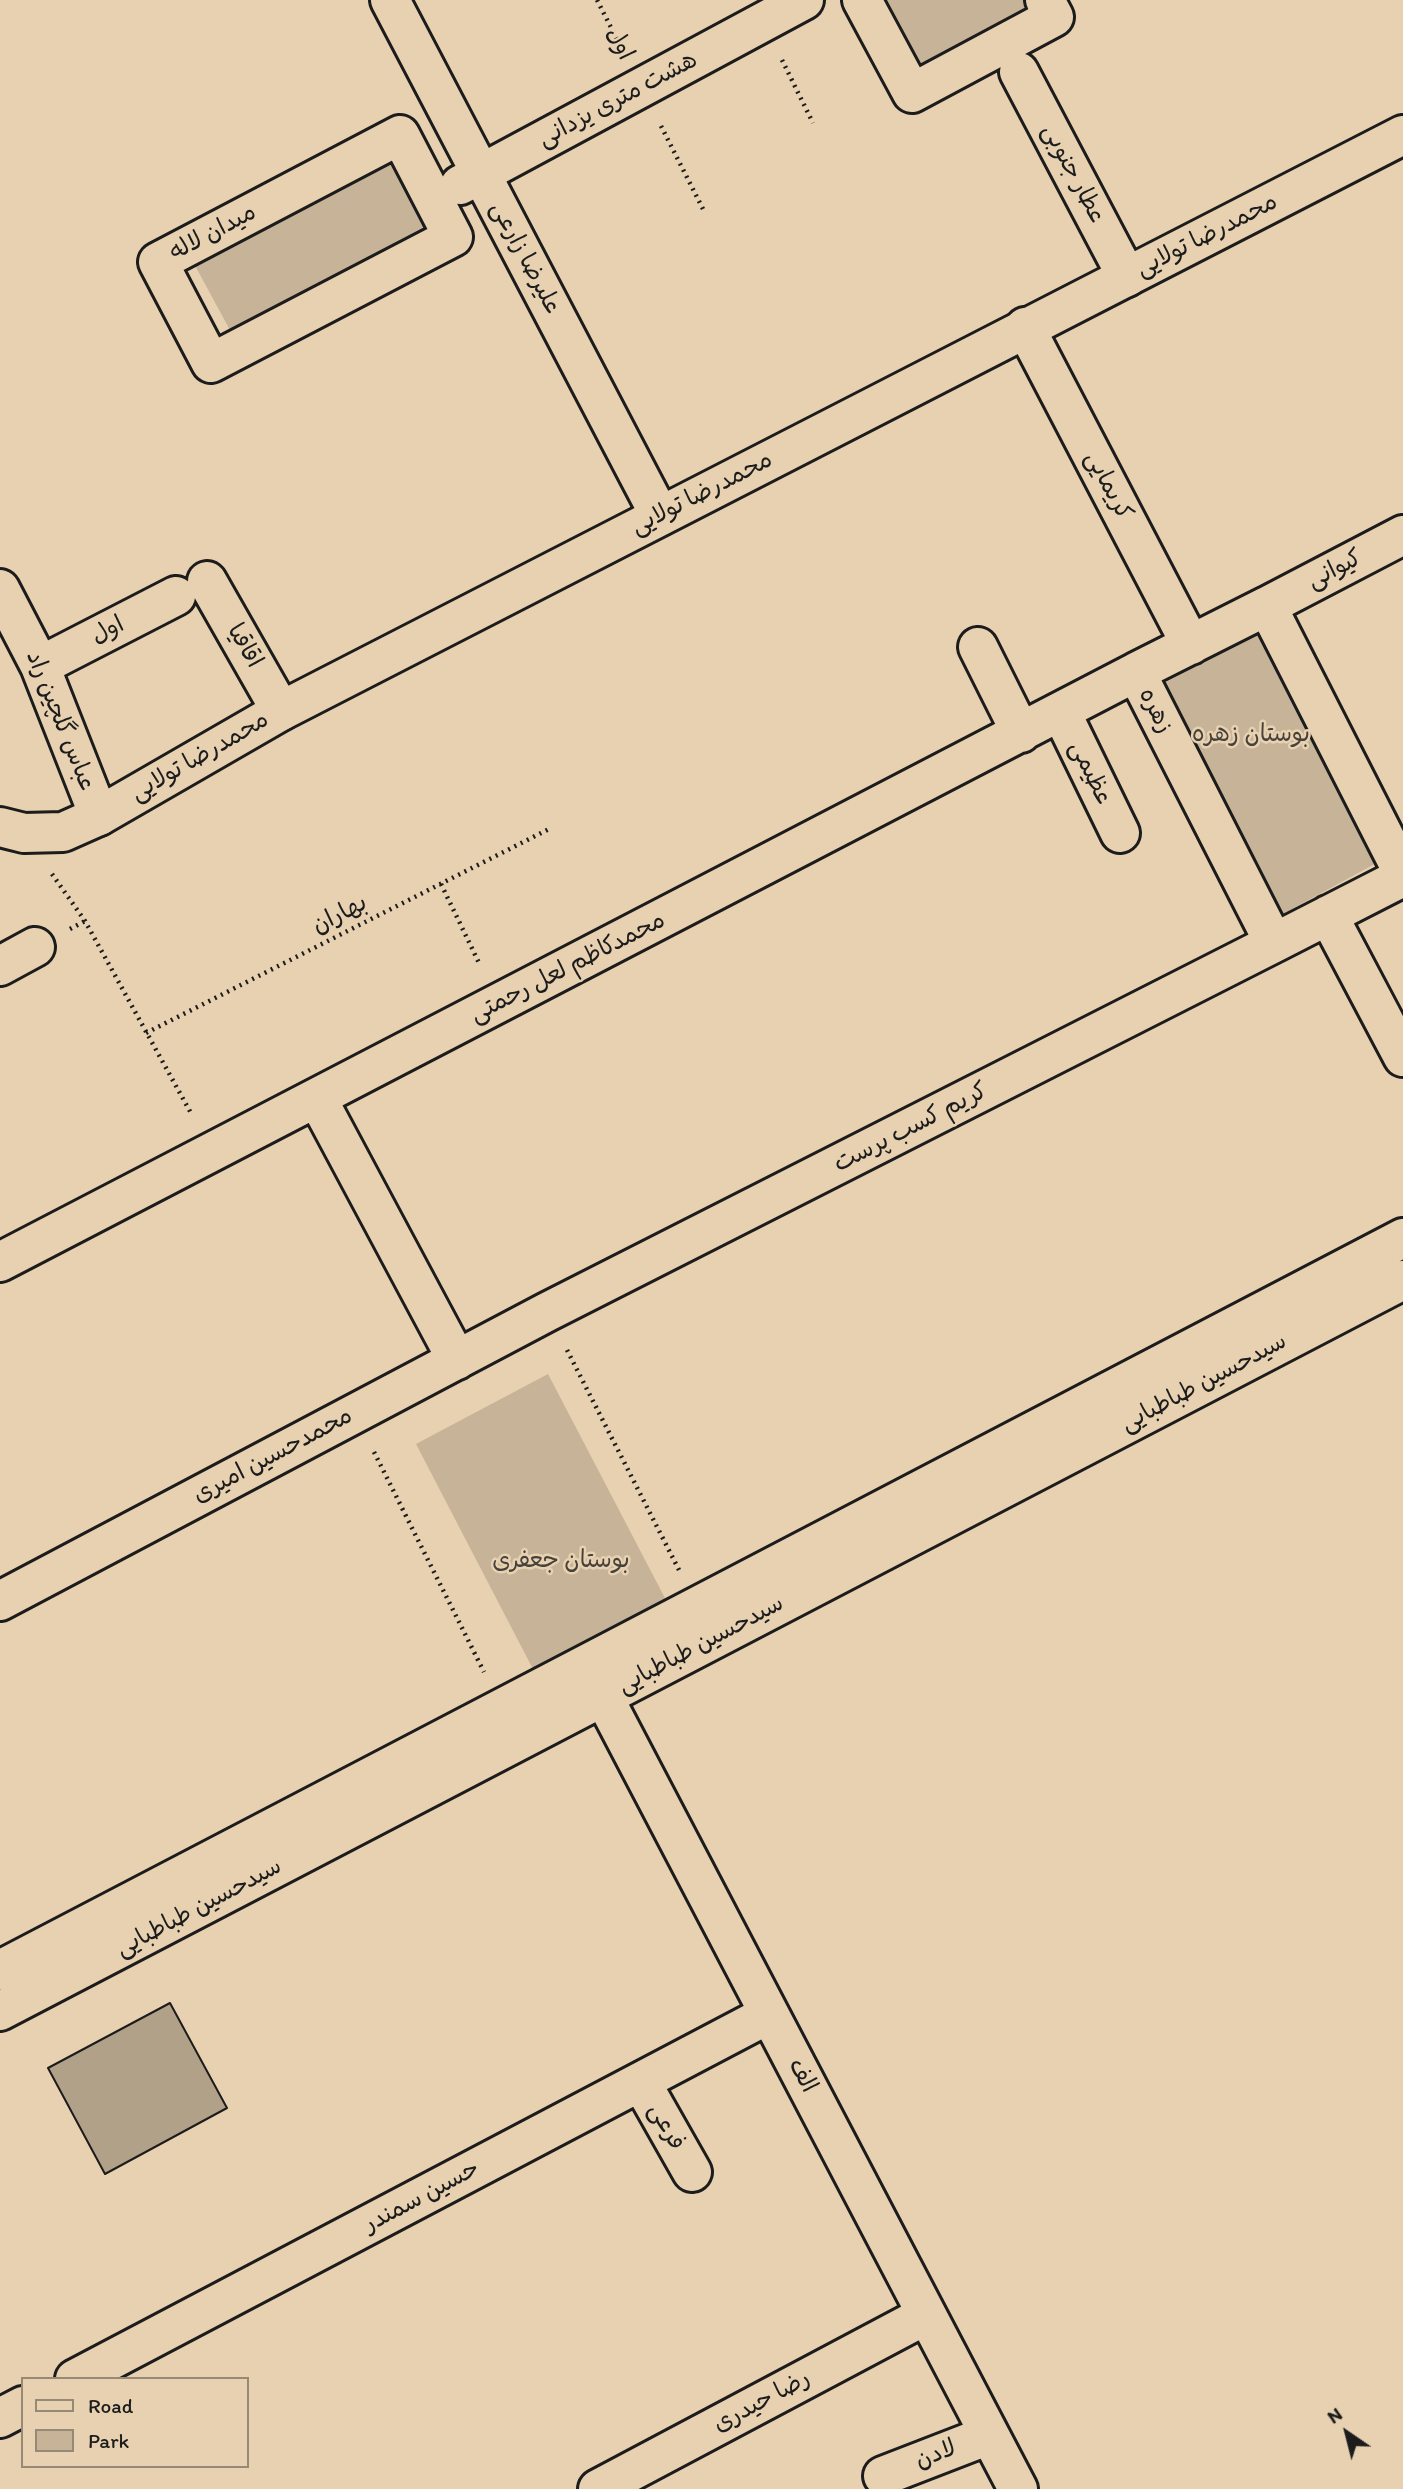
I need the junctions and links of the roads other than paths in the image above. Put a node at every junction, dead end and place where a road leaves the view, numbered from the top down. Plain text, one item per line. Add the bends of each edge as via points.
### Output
1 (390, 0) edge
2 (804, 0) edge
3 (862, 0) edge
4 (1045, 0) edge
5 (1019, 72) dead end
6 (1403, 135) edge
7 (481, 173) junction
8 (433, 199) junction
9 (1127, 277) junction
10 (1026, 327) junction
11 (660, 516) junction
12 (1403, 535) edge
13 (191, 588) joint
14 (0, 589) edge
15 (1266, 606) junction
16 (1191, 645) junction
17 (978, 647) dead end
18 (40, 666) junction
19 (1136, 672) junction
20 (281, 711) junction
21 (1061, 712) junction
22 (1021, 733) junction
23 (99, 816) junction
24 (12, 830) edge
25 (1120, 833) dead end
26 (1403, 875) edge
27 (1328, 915) junction
28 (1274, 943) junction
29 (35, 947) dead end
30 (0, 966) edge
31 (1403, 1057) edge
32 (317, 1098) junction
33 (1403, 1238) edge
34 (0, 1262) edge
35 (1403, 1280) edge
36 (547, 1312) joint
37 (457, 1360) junction
38 (0, 1601) edge
39 (595, 1680) junction
40 (0, 1970) edge
41 (0, 2011) edge
42 (769, 2014) junction
43 (641, 2082) junction
44 (692, 2172) dead end
45 (926, 2315) junction
46 (79, 2377) edge
47 (21, 2407) edge
48 (0, 2418) edge
49 (989, 2435) junction
50 (883, 2476) dead end
51 (598, 2489) edge
52 (1017, 2489) edge

1 - 7 street, علیرضا زارعی
2 - 7 street, هشت متری یزدانی
3 - 4 street via 912,93 1054,18
5 - 9 street, عطار جنوبی
6 - 9 street, محمدرضا تولایی
7 - 8 street, هشت متری یزدانی
7 - 11 street, علیرضا زارعی
8 - 8 street, میدان لاله via 400,135 158,262 211,363 453,237
9 - 10 street, محمدرضا تولایی
10 - 11 street, محمدرضا تولایی
10 - 16 street, کریمایی
11 - 20 street, محمدرضا تولایی
12 - 15 street, کیوانی
13 - 18 street, اول
13 - 20 street, اقاقیا
14 - 18 street, عباس گلچین راد
15 - 16 street, زهره
15 - 26 street
16 - 19 street, زهره
17 - 22 street
18 - 23 street, عباس گلچین راد
19 - 21 street, محمدکاظم لعل رحمتی
19 - 28 street, زهره
20 - 23 street, محمدرضا تولایی
21 - 22 street, محمدکاظم لعل رحمتی
21 - 25 street, عظیمی
22 - 32 street, محمدکاظم لعل رحمتی
23 - 24 street, محمدرضا تولایی via 63,832
26 - 27 street
27 - 28 street
27 - 31 street
28 - 36 street, کریم کسب پرست
29 - 30 street
32 - 34 street, محمدکاظم لعل رحمتی
32 - 37 street
33 - 39 street, سیدحسین طباطبایی via 698,1606
35 - 39 street, سیدحسین طباطبایی
36 - 37 street, محمدحسین امیری
37 - 38 street, محمدحسین امیری
39 - 40 street, سیدحسین طباطبایی via 502,1708
39 - 41 street, سیدحسین طباطبایی
39 - 42 street, الف
42 - 43 street, حسین سمندر
42 - 45 street, الف
43 - 44 street, فرعی
43 - 46 street, حسین سمندر
45 - 49 street, الف
45 - 51 street, رضا حیدری
47 - 48 street
49 - 50 street, لادن
49 - 52 street, الف

